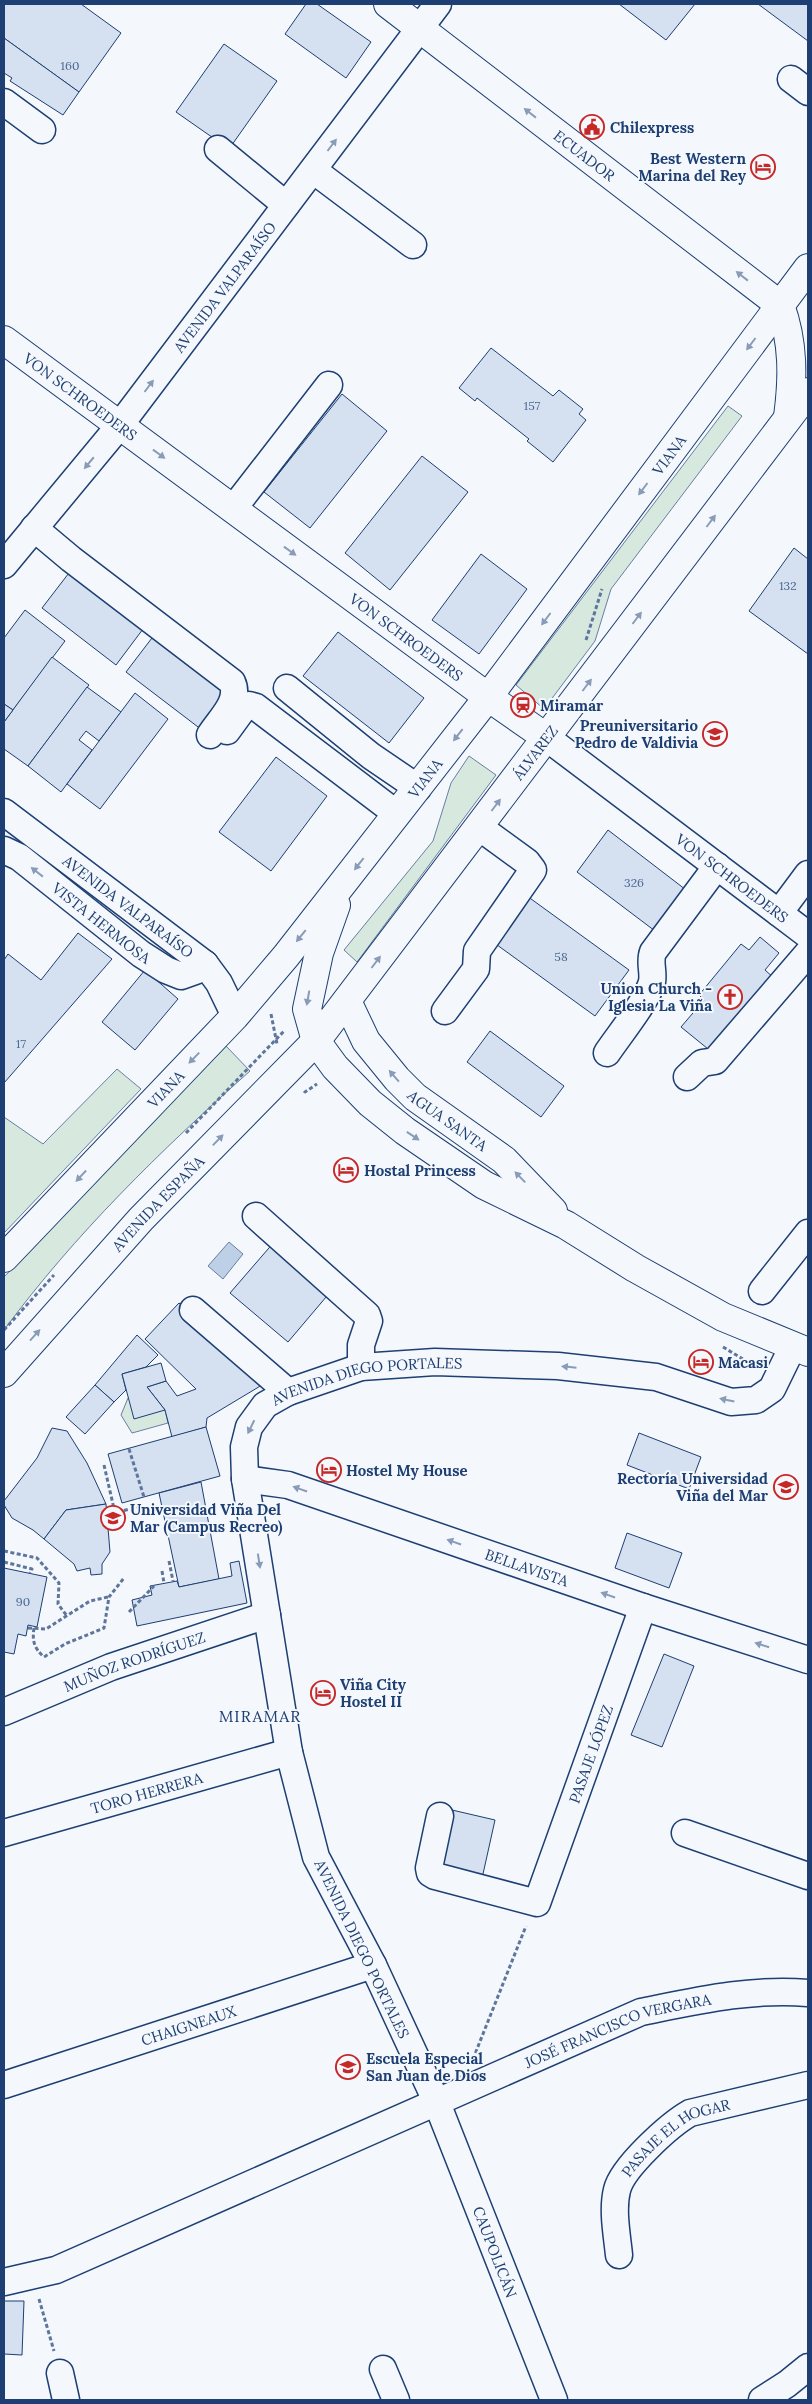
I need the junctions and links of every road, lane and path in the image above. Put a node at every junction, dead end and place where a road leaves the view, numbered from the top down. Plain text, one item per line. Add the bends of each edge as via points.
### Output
1 (388, 4) edge
2 (438, 4) edge
3 (420, 28) junction
4 (4, 102) edge
5 (42, 130) dead end
6 (218, 149) dead end
7 (313, 170) junction
8 (286, 205) junction
9 (413, 244) dead end
10 (808, 268) edge
11 (780, 305) junction
12 (4, 340) edge
13 (329, 384) dead end
14 (808, 392) edge
15 (788, 419) junction
16 (120, 425) junction
17 (233, 509) junction
18 (34, 528) junction
19 (4, 565) edge
20 (603, 587) dead end
21 (584, 647) dead end
22 (287, 688) dead end
23 (488, 697) junction
24 (547, 738) junction
25 (418, 788) junction
26 (4, 812) edge
27 (397, 814) junction
28 (479, 827) junction
29 (4, 850) edge
30 (717, 866) junction
31 (808, 874) edge
32 (343, 885) junction
33 (779, 913) junction
34 (808, 935) edge
35 (808, 953) edge
36 (205, 964) junction
37 (346, 1001) junction
38 (445, 1011) dead end
39 (235, 1016) junction
40 (316, 1041) junction
41 (607, 1052) dead end
42 (687, 1077) dead end
43 (256, 1216) dead end
44 (566, 1224) junction
45 (808, 1233) edge
46 (4, 1258) edge
47 (762, 1291) dead end
48 (193, 1310) dead end
49 (801, 1349) edge
50 (361, 1367) junction
51 (4, 1372) edge
52 (288, 1392) junction
53 (129, 1449) dead end
54 (104, 1465) dead end
55 (245, 1479) junction
56 (144, 1497) dead end
57 (137, 1508) dead end
58 (4, 1551) edge
59 (169, 1561) dead end
60 (4, 1562) edge
61 (162, 1570) dead end
62 (30, 1573) dead end
63 (124, 1578) dead end
64 (173, 1581) dead end
65 (164, 1584) dead end
66 (154, 1586) dead end
67 (109, 1597) junction
68 (643, 1607) junction
69 (128, 1612) dead end
70 (267, 1615) junction
71 (67, 1616) junction
72 (28, 1628) dead end
73 (34, 1628) junction
74 (808, 1660) edge
75 (4, 1712) edge
76 (288, 1752) junction
77 (440, 1816) dead end
78 (4, 1833) edge
79 (685, 1833) dead end
80 (808, 1876) edge
81 (521, 1938) dead end
82 (373, 1966) junction
83 (808, 1993) edge
84 (477, 2050) dead end
85 (4, 2085) edge
86 (808, 2085) edge
87 (437, 2103) junction
88 (619, 2255) dead end
89 (32, 2275) junction
90 (4, 2282) edge
91 (808, 2367) edge
92 (382, 2369) dead end
93 (60, 2373) joint
94 (66, 2400) edge
95 (396, 2400) edge
96 (554, 2400) edge
97 (762, 2400) edge

1 - 3 main road, ECUADOR
2 - 3 street, AVENIDA VALPARAÍSO
7 -> 3 street, AVENIDA VALPARAÍSO
11 -> 3 main road, ECUADOR
4 - 5 street
6 - 8 street
7 - 8 street, AVENIDA VALPARAÍSO
7 - 9 street
16 -> 8 street, AVENIDA VALPARAÍSO
10 - 11 main road, VIANA
11 - 15 main road via 786,320 792,360
11 -> 23 main road, VIANA
12 - 16 main road, VON SCHROEDERS
13 - 17 street
14 - 15 main road, ÁLVAREZ
24 -> 15 main road, ÁLVAREZ
16 -> 17 main road, VON SCHROEDERS
16 -> 18 street, AVENIDA VALPARAÍSO
17 -> 23 main road, VON SCHROEDERS
18 - 19 street, AVENIDA VALPARAÍSO
18 - 27 street via 232,682 234,700 218,733 249,705 256,706
20 - 21 path
22 - 25 street via 371,756
23 - 24 main road, VON SCHROEDERS
23 -> 25 main road, VIANA
28 -> 24 main road, ÁLVAREZ
24 - 30 street, VON SCHROEDERS
25 - 27 main road, VIANA
26 - 36 street, AVENIDA VALPARAÍSO
27 -> 32 main road, VIANA
37 -> 28 main road, ÁLVAREZ
28 - 38 street via 527,862 533,870 477,950 476,969
36 -> 29 street, VISTA HERMOSA via 182,976 166,970 141,954 19,857
30 - 33 street, VON SCHROEDERS
30 - 41 street via 653,952 650,959 651,984
31 - 33 street
32 -> 39 main road, VIANA
32 -> 40 main road via 319,952 307,1009
33 - 34 street, VON SCHROEDERS
35 - 42 street via 715,1061 699,1065
36 - 39 street, AVENIDA VALPARAÍSO via 219,983
37 - 40 main road, ÁLVAREZ
44 -> 37 main road, AGUA SANTA via 504,1160 415,1097 397,1079 364,1037
39 -> 46 main road, VIANA
40 -> 44 main road, AGUA SANTA via 335,1067 405,1131 484,1185
51 -> 40 main road, AVENIDA ESPAÑA via 141,1219
43 - 50 street via 367,1314 369,1321 361,1345
44 - 49 main road, AGUA SANTA via 679,1294 723,1317
45 - 47 street
48 - 52 street
49 -> 50 street, AVENIDA DIEGO PORTALES via 772,1389 756,1400 732,1402 656,1377 558,1366 435,1362
50 - 52 street, AVENIDA DIEGO PORTALES
52 -> 55 street, AVENIDA DIEGO PORTALES via 265,1405 250,1427 244,1447
53 - 56 path
54 - 57 path via 115,1513
68 -> 55 street, BELLAVISTA via 288,1485
55 -> 70 street, AVENIDA DIEGO PORTALES
58 - 71 path via 37,1558 59,1583 58,1604
59 - 64 path
60 - 62 path via 32,1569
61 - 65 path
63 - 67 path
66 - 69 path
67 - 71 path via 90,1601
67 - 73 path via 104,1628 44,1657 32,1640
74 -> 68 street, BELLAVISTA
68 - 77 street, PASAJE LÓPEZ via 537,1903 430,1873
70 - 75 street, MUÑOZ RODRÍGUEZ via 111,1667
70 - 76 street, AVENIDA DIEGO PORTALES
71 - 73 path via 46,1629
72 - 73 path
76 - 78 street, TORO HERRERA
76 - 82 street, AVENIDA DIEGO PORTALES via 316,1857
79 - 80 street
81 - 84 path
82 - 85 street, CHAIGNEAUX
82 - 87 street, AVENIDA DIEGO PORTALES
83 - 87 street, JOSÉ FRANCISCO VERGARA via 786,1991 713,1997 641,2012
86 - 88 street, PASAJE EL HOGAR via 677,2120 622,2176 616,2192
87 - 89 street via 56,2270
87 - 96 street, CAUPOLICÁN
89 - 90 street
89 - 93 path
91 - 97 street
92 - 95 street
93 - 94 street

